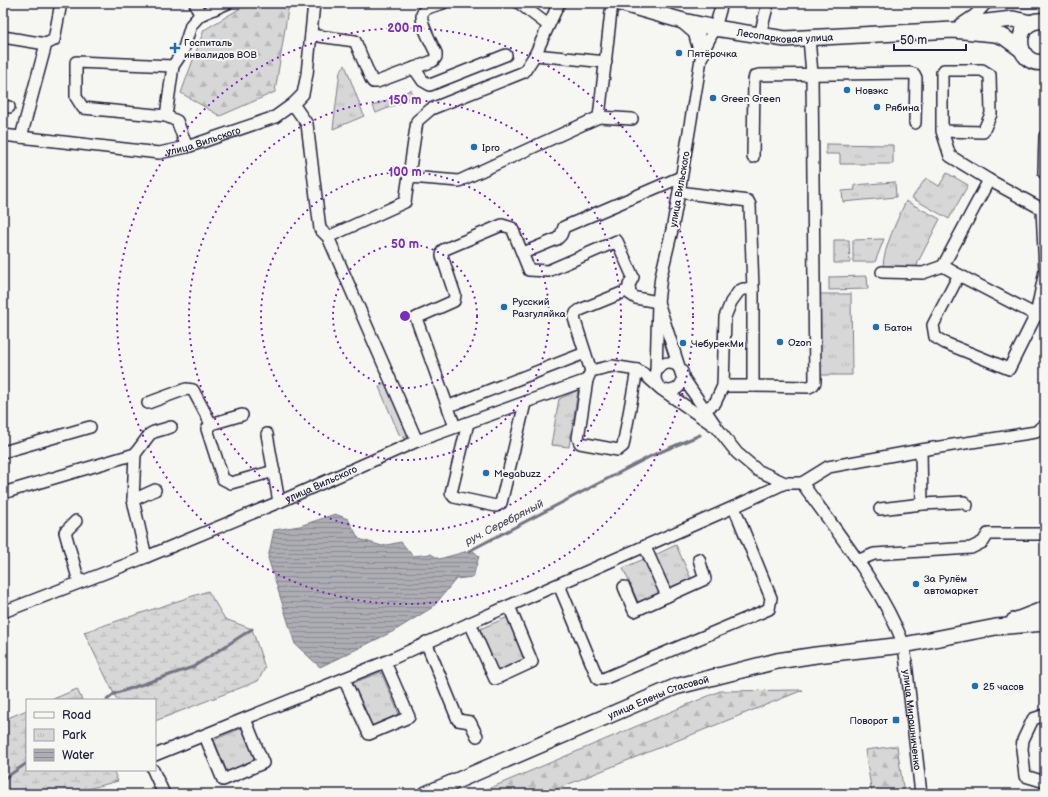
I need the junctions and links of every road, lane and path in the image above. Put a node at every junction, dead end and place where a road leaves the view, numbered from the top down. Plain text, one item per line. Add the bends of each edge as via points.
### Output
1 (61, 3) edge
2 (196, 3) edge
3 (228, 3) edge
4 (314, 3) edge
5 (443, 3) edge
6 (520, 3) edge
7 (559, 3) edge
8 (612, 3) edge
9 (620, 3) edge
10 (722, 3) edge
11 (768, 3) edge
12 (986, 3) edge
13 (200, 15) junction
14 (683, 21) junction
15 (1038, 22) edge
16 (548, 25) junction
17 (715, 28) junction
18 (953, 30) junction
19 (311, 35) junction
20 (760, 35) junction
21 (3, 37) edge
22 (809, 38) junction
23 (46, 44) junction
24 (1022, 50) junction
25 (702, 53) junction
26 (506, 55) dead end
27 (535, 55) junction
28 (606, 62) junction
29 (173, 66) junction
30 (1043, 66) edge
31 (414, 68) junction
32 (812, 74) junction
33 (293, 104) junction
34 (166, 116) junction
35 (599, 116) junction
36 (632, 119) dead end
37 (915, 122) dead end
38 (942, 131) junction
39 (3, 135) edge
40 (1045, 136) edge
41 (21, 137) junction
42 (187, 147) junction
43 (753, 156) dead end
44 (1044, 174) edge
45 (410, 177) junction
46 (681, 177) junction
47 (989, 180) junction
48 (679, 192) junction
49 (328, 237) junction
50 (523, 253) junction
51 (943, 266) junction
52 (882, 272) dead end
53 (959, 276) junction
54 (753, 289) junction
55 (629, 290) junction
56 (658, 302) junction
57 (1041, 315) edge
58 (585, 354) junction
59 (637, 370) junction
60 (656, 372) junction
61 (681, 372) junction
62 (589, 375) junction
63 (723, 386) junction
64 (753, 386) junction
65 (661, 388) junction
66 (148, 403) dead end
67 (525, 403) junction
68 (449, 406) junction
69 (705, 409) junction
70 (242, 415) dead end
71 (468, 423) junction
72 (211, 424) junction
73 (1045, 424) edge
74 (455, 426) junction
75 (90, 427) dead end
76 (170, 427) dead end
77 (718, 429) junction
78 (267, 434) dead end
79 (417, 441) junction
80 (920, 450) junction
81 (3, 452) edge
82 (136, 454) junction
83 (274, 471) junction
84 (785, 483) junction
85 (802, 483) junction
86 (155, 490) dead end
87 (3, 493) edge
88 (133, 500) junction
89 (280, 502) junction
90 (922, 504) junction
91 (967, 506) dead end
92 (734, 507) junction
93 (880, 509) dead end
94 (76, 521) dead end
95 (1045, 534) edge
96 (645, 547) junction
97 (146, 557) junction
98 (699, 559) dead end
99 (857, 561) junction
100 (78, 582) junction
101 (559, 585) junction
102 (624, 587) dead end
103 (667, 596) junction
104 (509, 606) junction
105 (3, 610) edge
106 (1045, 610) edge
107 (470, 623) junction
108 (1045, 623) edge
109 (996, 627) junction
110 (426, 642) junction
111 (904, 645) junction
112 (385, 662) junction
113 (344, 679) junction
114 (1045, 715) edge
115 (246, 719) junction
116 (205, 736) junction
117 (477, 736) dead end
118 (156, 755) edge
119 (154, 771) edge
120 (1045, 782) edge
121 (164, 794) edge
122 (426, 794) edge
123 (921, 794) edge

1 - 23 street via 54,40
2 - 13 street
3 - 13 street
4 - 19 street, улица Вильского
5 - 31 street via 422,13 422,20 436,58
6 - 16 street
7 - 16 street
8 - 28 street
9 - 14 main road, Лесопарковая улица
10 - 17 street, улица Вильского
11 - 20 street
12 - 18 street via 975,15
13 - 29 street via 191,25 183,51
14 - 17 main road, Лесопарковая улица
14 - 25 main road via 696,32
15 - 18 main road via 1013,19 978,23
15 - 24 main road via 1024,28 1020,44
16 - 27 street
17 - 20 main road, Лесопарковая улица
17 - 25 street, улица Вильского
18 - 22 main road, Лесопарковая улица
18 - 24 main road via 995,34 1004,37
19 - 31 street via 356,41 374,82
19 - 33 street, улица Вильского via 303,94
20 - 22 main road, Лесопарковая улица via 785,39
21 - 23 street
22 - 32 street
23 - 41 street
24 - 30 main road via 1028,58
25 - 46 street, улица Вильского
26 - 31 street via 430,85 423,81
27 - 28 street
27 - 45 street via 524,72 431,109 417,121
28 - 35 street
29 - 34 street
29 - 34 street via 76,62 76,97 83,108
32 - 37 street via 914,74
32 - 43 street via 755,76
32 - 64 street via 814,385
33 - 42 street, улица Вильского via 275,117
33 - 49 street via 307,124 320,229
34 - 42 street via 177,121
35 - 36 street
35 - 45 street via 459,181
38 - 38 street via 944,70 982,70 990,75 991,114 983,132
38 - 47 street via 950,156
39 - 41 street, улица Вильского
40 - 44 street
41 - 42 street, улица Вильского via 159,153
45 - 49 street via 405,202
46 - 48 street, улица Вильского
46 - 50 street via 564,227 562,235 557,239
47 - 51 street
47 - 57 street via 1042,209 1045,271
48 - 54 street via 748,201
48 - 56 street, улица Вильского
49 - 79 street
50 - 55 street via 529,270 548,271 617,241 633,277
50 - 68 street via 512,228 502,225 443,250 442,256 455,295 454,301 416,318
51 - 52 street via 923,273
51 - 53 street
53 - 57 street
53 - 57 street via 933,325 935,336 945,343 1009,368
54 - 63 street via 739,291 725,317
54 - 64 street
55 - 56 street via 636,298
55 - 58 street via 576,313 574,318
56 - 60 street
56 - 61 street, улица Вильского
58 - 62 street
58 - 68 street
59 - 62 street, улица Вильского via 612,366
59 - 62 street via 623,446 618,450 580,443 578,438
59 - 65 street
60 - 61 street via 661,366 669,363 677,366
60 - 65 street via 656,381
61 - 65 street via 681,383 676,389 668,391
61 - 69 street, улица Вильского
62 - 67 street, улица Вильского
63 - 64 street
63 - 69 street via 715,403
65 - 77 street
66 - 72 street via 186,388 193,390
67 - 71 street, улица Вильского
67 - 71 street via 502,504 496,506 454,498 452,493
68 - 74 street
69 - 77 street, улица Вильского
70 - 72 street
71 - 74 street, улица Вильского
72 - 83 street via 207,429 223,479 227,482
73 - 80 street via 1036,432
74 - 79 street, улица Вильского
75 - 81 street
76 - 82 street via 150,434
77 - 84 street via 737,453 757,470
78 - 83 street
79 - 89 street, улица Вильского
80 - 85 street via 828,467
80 - 90 street
82 - 87 street
82 - 88 street
83 - 89 street
84 - 85 street
84 - 92 street
85 - 99 street
86 - 88 street
88 - 97 street
89 - 97 street, улица Вильского
90 - 91 street via 964,502
90 - 93 street
92 - 96 street
92 - 101 street via 771,598 769,609 598,679
94 - 100 street via 65,532
95 - 99 street via 988,534 983,542 971,548 874,554
96 - 101 street
96 - 103 street
97 - 100 street, улица Вильского
98 - 103 street via 705,579
99 - 111 street via 895,622
100 - 105 street, улица Вильского
101 - 104 street
102 - 103 street via 634,611
104 - 107 street
104 - 107 street via 532,662 495,679
106 - 109 main road, улица Елены Стасовой
107 - 110 street
108 - 109 main road, улица Елены Стасовой
109 - 111 main road, улица Елены Стасовой
110 - 112 street
110 - 117 street via 458,720 470,722
111 - 122 main road, улица Елены Стасовой via 777,661 675,687
111 - 123 street, улица Мирошниченко
112 - 113 street
112 - 113 street via 409,717 396,723 369,734
113 - 115 street
114 - 120 street via 1033,719 1023,740 1022,749 1025,776
115 - 116 street
115 - 116 street via 263,764 223,780
116 - 118 street
119 - 121 street

